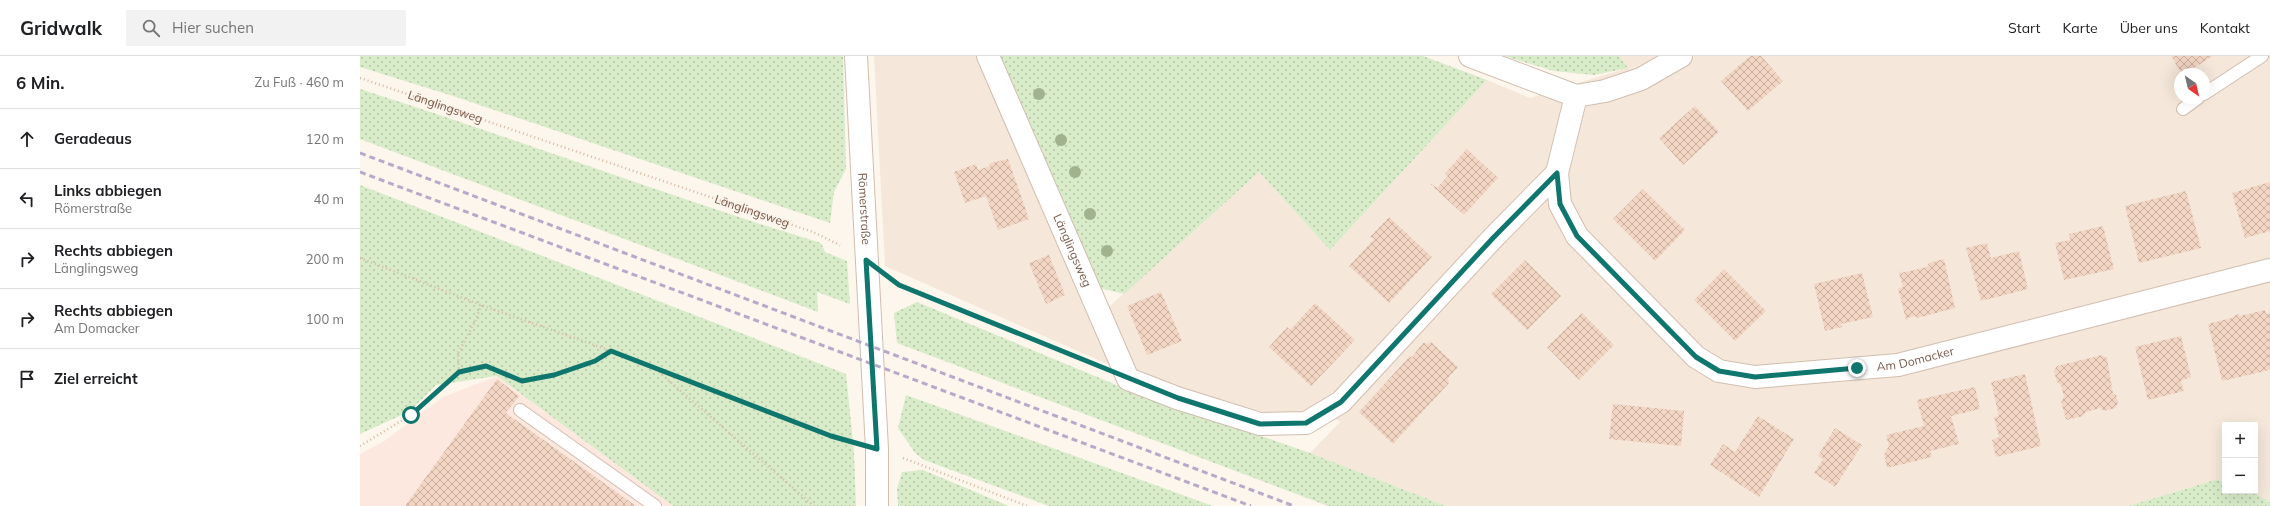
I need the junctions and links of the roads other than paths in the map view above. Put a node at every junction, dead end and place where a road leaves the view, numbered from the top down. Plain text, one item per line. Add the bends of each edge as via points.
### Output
1 (856, 56) edge
2 (988, 56) edge
3 (1470, 56) edge
4 (1681, 56) edge
5 (2262, 56) edge
6 (2210, 90) edge
7 (1576, 96) junction
8 (2190, 104) edge
9 (2183, 109) dead end
10 (1557, 173) junction
11 (2270, 270) edge
12 (520, 410) dead end
13 (655, 506) edge
14 (877, 506) edge

1 - 14 street, Römerstraße via 877,449
2 - 10 street, Länglingsweg via 1128,379 1260,424 1306,423 1341,402
3 - 7 street
4 - 7 street via 1641,79 1605,91
5 - 6 lane
7 - 10 street
8 - 9 lane
10 - 11 street, Am Domacker via 1560,204 1577,236 1696,357 1719,371 1755,377 1898,365
12 - 13 lane

